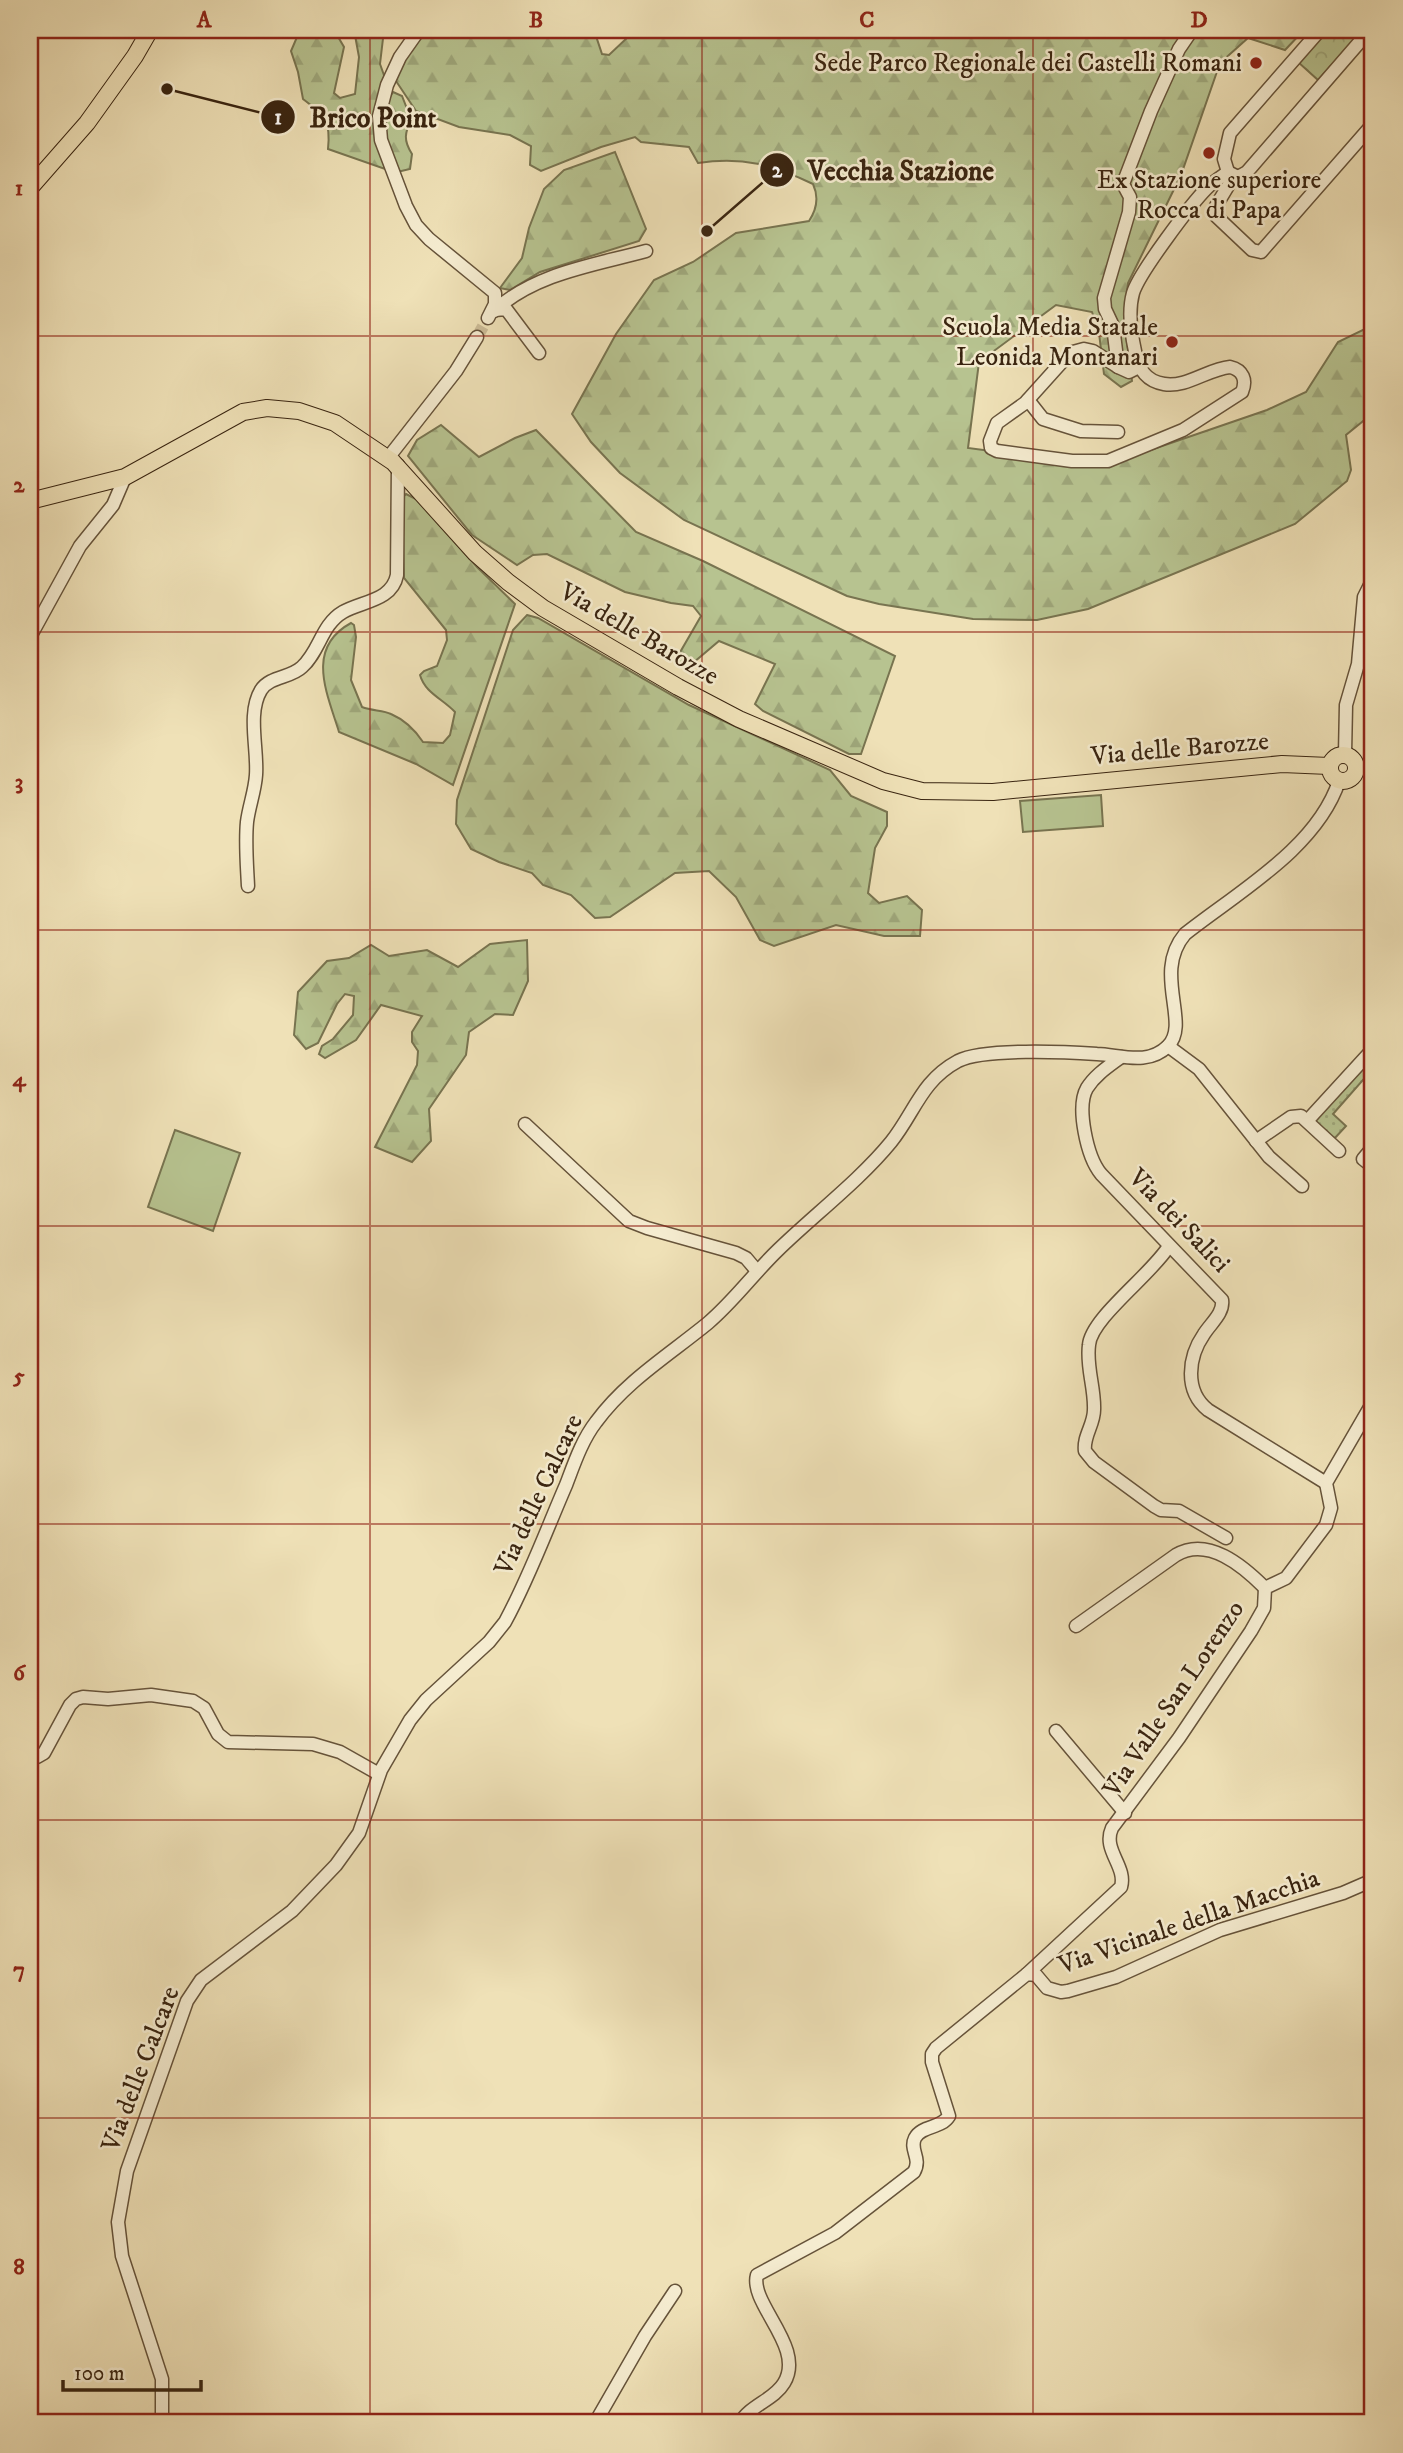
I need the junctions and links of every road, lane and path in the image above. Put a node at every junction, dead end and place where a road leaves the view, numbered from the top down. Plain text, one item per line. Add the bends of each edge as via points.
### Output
1 (150, 30) edge
2 (419, 30) edge
3 (1192, 30) edge
4 (1320, 30) edge
5 (1370, 30) edge
6 (1373, 124) edge
7 (1231, 174) junction
8 (30, 188) edge
9 (646, 251) dead end
10 (492, 314) junction
11 (477, 337) tunnel mouth
12 (539, 353) dead end
13 (1118, 367) junction
14 (1139, 367) junction
15 (1028, 400) junction
16 (1118, 432) dead end
17 (393, 461) junction
18 (125, 477) junction
19 (30, 500) edge
20 (1373, 579) edge
21 (30, 637) edge
22 (1344, 762) junction
23 (1373, 764) edge
24 (1339, 781) joint
25 (248, 886) dead end
26 (1168, 1046) junction
27 (1373, 1049) edge
28 (1121, 1058) junction
29 (1308, 1120) junction
30 (525, 1124) dead end
31 (1256, 1141) junction
32 (1373, 1147) edge
33 (1339, 1151) dead end
34 (1373, 1167) edge
35 (1302, 1186) dead end
36 (1169, 1246) junction
37 (757, 1271) junction
38 (1373, 1402) edge
39 (1326, 1483) junction
40 (1226, 1538) dead end
41 (1265, 1588) junction
42 (1076, 1626) dead end
43 (1056, 1731) dead end
44 (30, 1757) edge
45 (379, 1774) junction
46 (1125, 1813) junction
47 (1373, 1880) edge
48 (1027, 1974) junction
49 (675, 2291) dead end
50 (162, 2423) edge
51 (595, 2423) edge
52 (740, 2423) edge

1 - 8 main road via 87,122
2 - 10 street via 387,85 380,111 381,140 416,225 494,291
3 - 13 street via 1151,111 1123,184 1130,197 1129,212 1104,298
4 - 7 street via 1230,133 1224,159
5 - 7 street via 1247,172 1241,177
6 - 7 street via 1261,252 1252,250 1216,216
7 - 14 street via 1202,194 1136,284 1131,316
9 - 10 street via 544,279 505,300
10 - 12 street via 506,309
11 - 17 street
13 - 14 street via 1129,372
13 - 15 street via 1093,351 1079,350
14 - 15 street via 1150,379 1168,385 1230,367 1242,373 1245,385 1240,395 1183,430 1102,462 993,449 990,441 995,425
15 - 16 street via 1043,419 1081,431
17 - 18 main road, Via delle Barozze via 335,423 299,411 260,408 225,420
17 - 22 main road, Via delle Barozze via 467,546 544,608 739,719 883,781 922,791 993,792
17 - 25 street via 394,585 386,594 332,620 304,666 267,684 258,697 256,776 247,825
18 - 19 main road, Via delle Barozze
18 - 21 street via 109,512 80,546
20 - 22 street via 1364,597 1358,664 1346,705
22 - 23 main road, Via delle Barozze
22 - 24 main road via 1332,776
24 - 26 street via 1327,809 1300,842 1180,941 1171,969 1176,1027
26 - 28 street, Via delle Calcare via 1145,1058
26 - 31 street via 1199,1069
27 - 29 street
28 - 36 street, Via dei Salici via 1085,1092 1089,1153 1098,1170
28 - 37 street, Via delle Calcare via 1089,1053 984,1054 949,1067 924,1090 878,1156
29 - 31 street via 1291,1117
29 - 33 street
30 - 37 street via 629,1221 736,1253
31 - 35 street
32 - 34 street via 1363,1159
36 - 39 street, Via dei Salici via 1223,1303 1195,1354 1191,1387 1195,1398
36 - 40 street via 1091,1335 1088,1351 1094,1412 1085,1451 1157,1508 1179,1511
37 - 45 street, Via delle Calcare via 719,1313 645,1371 596,1421 505,1622 414,1714
38 - 39 street
39 - 41 street, Via Valle San Lorenzo via 1331,1508 1326,1525 1286,1578
41 - 42 street via 1231,1560 1204,1549 1188,1550
41 - 46 street, Via Valle San Lorenzo via 1260,1617
43 - 46 street
44 - 45 street via 44,1754 76,1699 151,1695 199,1704 228,1742 319,1745
45 - 50 street, Via delle Calcare via 359,1833 331,1871 292,1911 195,1987 131,2158 120,2199 118,2238 159,2366
46 - 48 street, Via Valle San Lorenzo via 1108,1838 1122,1875 1121,1887
47 - 48 street, Via Vicinale della Macchia via 1220,1930 1116,1977 1068,1991 1054,1991 1036,1975
48 - 52 street, Via Vicinale della Macchia via 933,2052 949,2116 914,2139 918,2162 913,2174 828,2237 757,2275 756,2289 781,2334 788,2369 782,2385
49 - 51 street

